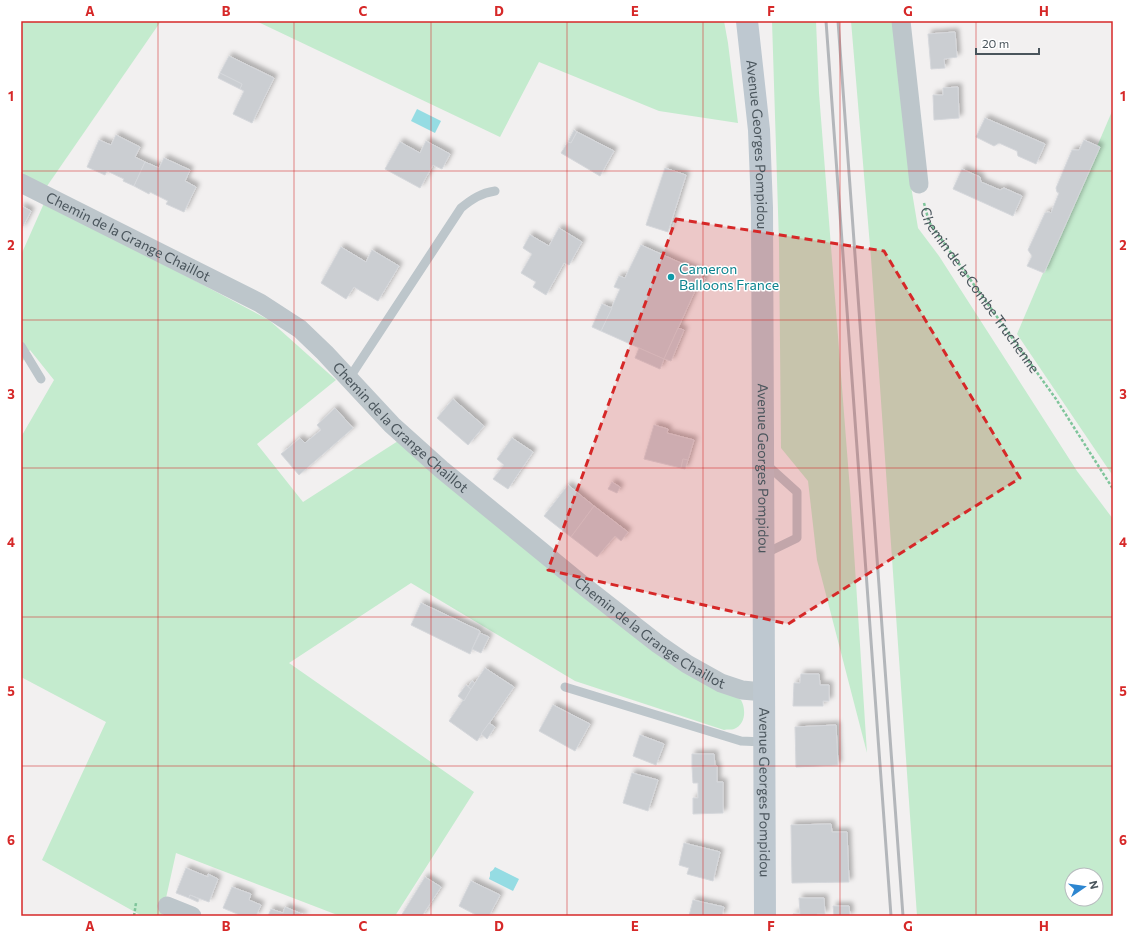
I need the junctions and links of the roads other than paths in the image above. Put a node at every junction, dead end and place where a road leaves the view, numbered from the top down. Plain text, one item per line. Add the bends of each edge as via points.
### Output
1 (747, 21) edge
2 (901, 21) edge
3 (21, 183) edge
4 (919, 184) road end
5 (495, 191) dead end
6 (21, 346) edge
7 (350, 377) junction
8 (41, 379) dead end
9 (763, 462) junction
10 (764, 554) junction
11 (565, 687) dead end
12 (764, 692) junction
13 (764, 742) junction
14 (167, 906) dead end
15 (192, 916) edge
16 (765, 916) edge

1 - 9 main road, Avenue Georges Pompidou via 761,169
2 - 4 street
3 - 7 street, Chemin de la Grange Chaillot via 260,303 300,330
5 - 7 lane via 473,198 461,208
6 - 8 lane
7 - 12 street, Chemin de la Grange Chaillot via 392,425 441,469 658,644 687,664 721,682 742,690
9 - 10 main road, Avenue Georges Pompidou
9 - 10 lane via 797,492 797,538
10 - 12 main road, Avenue Georges Pompidou
11 - 13 lane via 741,741
12 - 13 main road, Avenue Georges Pompidou
13 - 16 main road, Avenue Georges Pompidou
14 - 15 street

